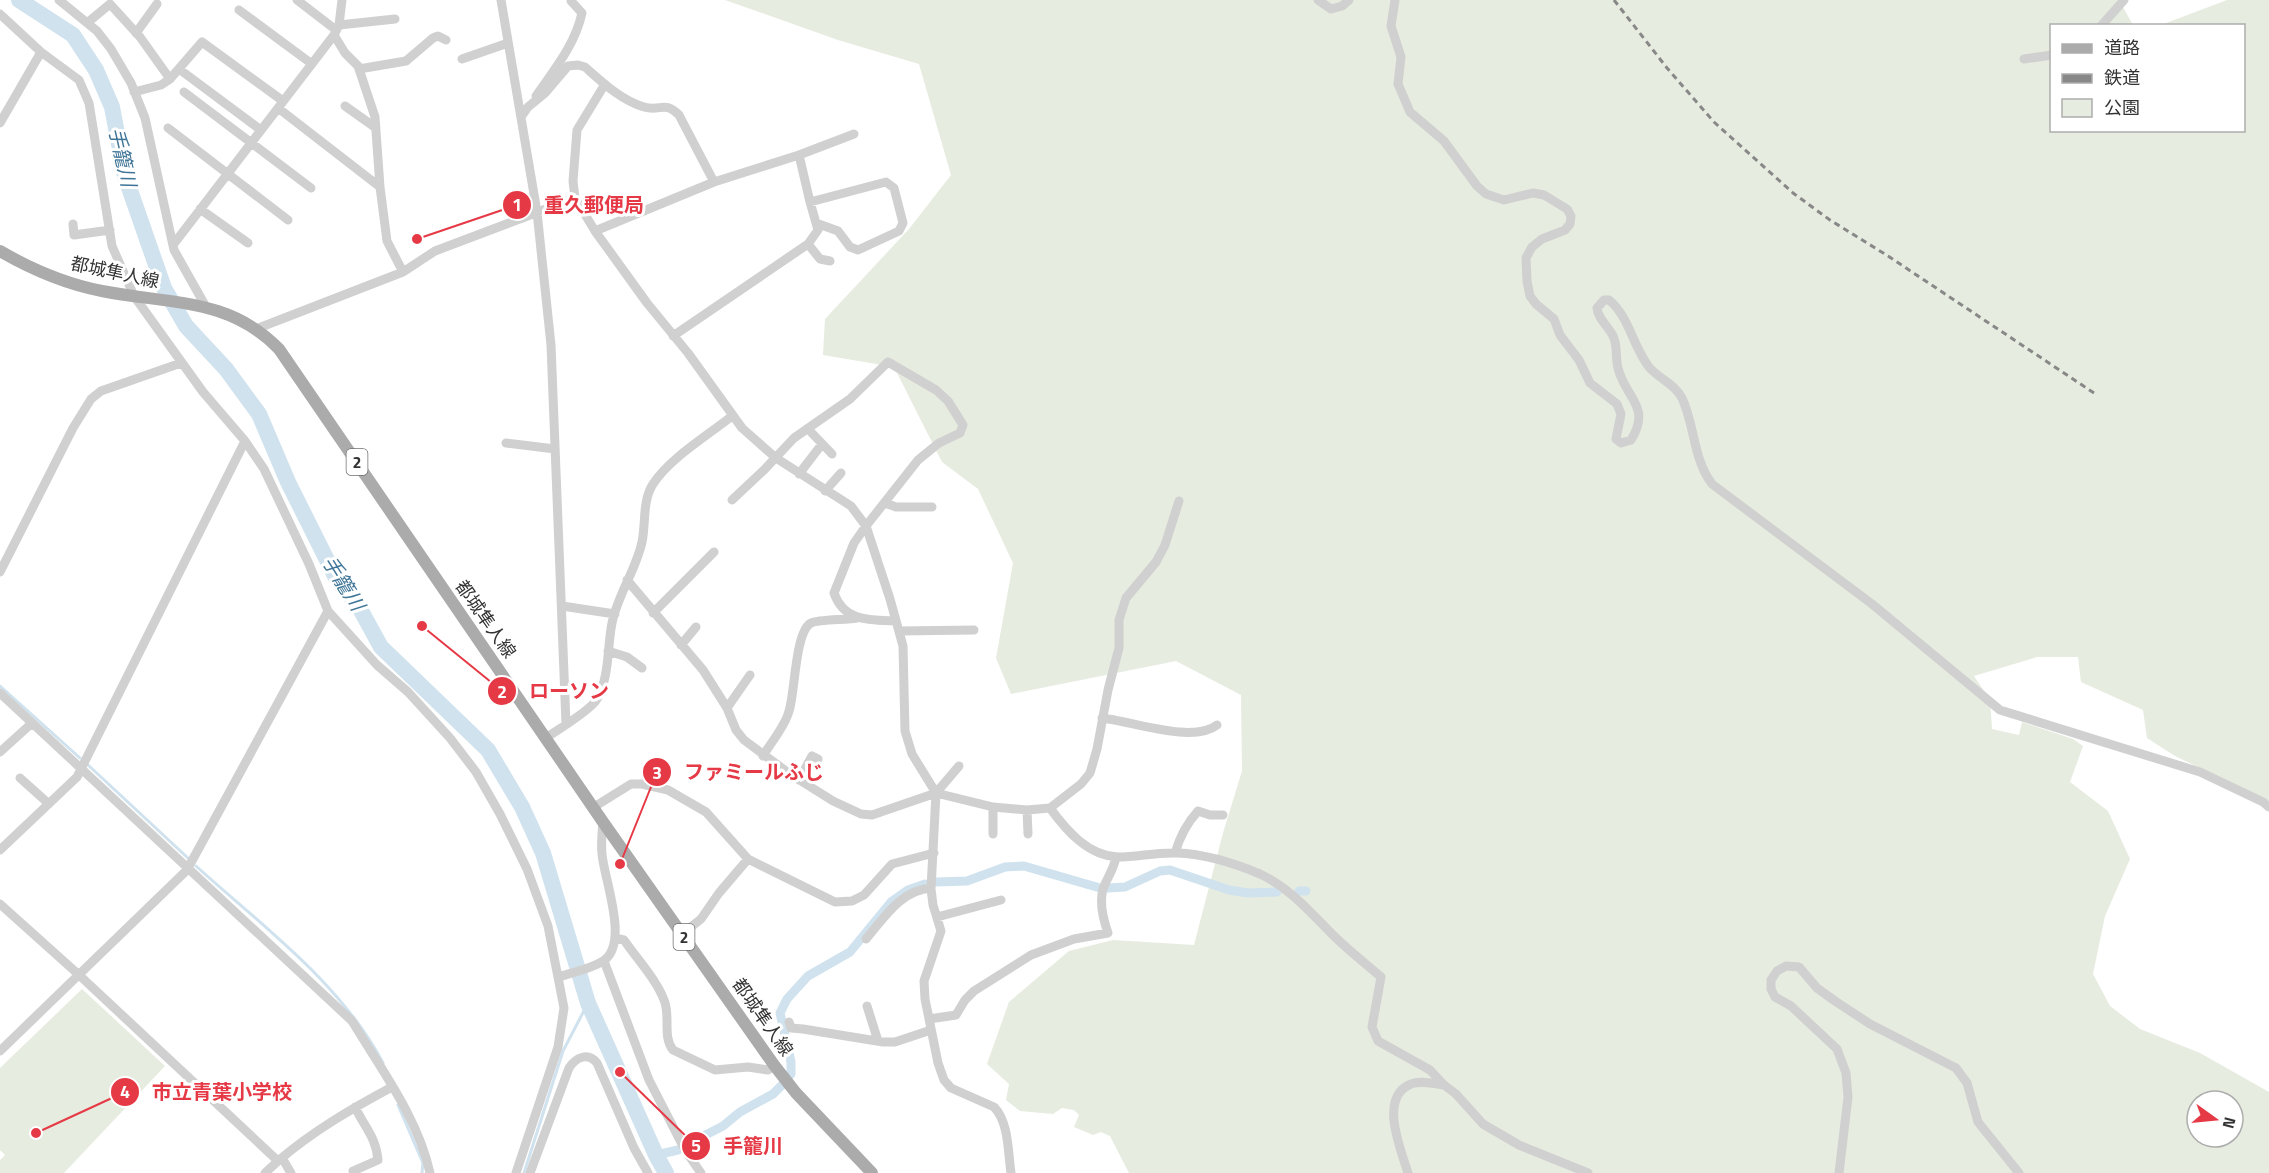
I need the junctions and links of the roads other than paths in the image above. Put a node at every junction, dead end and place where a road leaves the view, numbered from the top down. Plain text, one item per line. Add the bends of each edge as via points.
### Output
1 (59, 0) edge
2 (297, 0) edge
3 (342, 0) edge
4 (501, 0) edge
5 (1318, 0) edge
6 (1349, 0) edge
7 (1395, 0) edge
8 (2124, 0) edge
9 (571, 1) edge
10 (158, 4) dead end
11 (239, 10) dead end
12 (0, 14) edge
13 (395, 18) dead end
14 (87, 23) junction
15 (2103, 24) edge
16 (337, 30) junction
17 (136, 33) junction
18 (446, 40) dead end
19 (508, 43) junction
20 (41, 52) junction
21 (2050, 55) edge
22 (462, 58) dead end
23 (2024, 58) dead end
24 (312, 64) junction
25 (178, 69) junction
26 (359, 69) junction
27 (170, 79) junction
28 (605, 84) junction
29 (134, 92) junction
30 (184, 92) dead end
31 (280, 105) junction
32 (345, 106) dead end
33 (528, 107) junction
34 (521, 117) junction
35 (0, 123) edge
36 (168, 128) dead end
37 (376, 128) junction
38 (261, 130) junction
39 (854, 134) dead end
40 (251, 143) junction
41 (799, 155) junction
42 (227, 173) junction
43 (714, 182) junction
44 (380, 187) junction
45 (311, 188) dead end
46 (575, 198) junction
47 (810, 202) junction
48 (200, 210) junction
49 (537, 212) junction
50 (288, 220) dead end
51 (816, 223) junction
52 (72, 224) dead end
53 (110, 230) junction
54 (595, 231) junction
55 (248, 243) dead end
56 (808, 244) junction
57 (173, 245) junction
58 (1, 252) edge
59 (830, 261) dead end
60 (403, 272) junction
61 (134, 296) junction
62 (204, 307) junction
63 (256, 329) junction
64 (673, 336) junction
65 (181, 363) junction
66 (732, 416) junction
67 (808, 429) junction
68 (245, 441) junction
69 (506, 443) dead end
70 (822, 444) junction
71 (555, 449) junction
72 (832, 454) dead end
73 (776, 458) junction
74 (841, 473) dead end
75 (799, 474) junction
76 (825, 491) junction
77 (732, 500) dead end
78 (1179, 501) dead end
79 (885, 503) junction
80 (932, 507) dead end
81 (866, 526) junction
82 (714, 552) dead end
83 (0, 572) edge
84 (627, 580) junction
85 (562, 606) junction
86 (328, 611) junction
87 (653, 613) junction
88 (615, 614) junction
89 (857, 618) junction
90 (898, 626) junction
91 (696, 627) dead end
92 (974, 630) dead end
93 (681, 645) junction
94 (608, 651) junction
95 (642, 668) dead end
96 (750, 675) dead end
97 (0, 693) edge
98 (728, 708) junction
99 (1102, 718) junction
100 (32, 723) junction
101 (566, 724) junction
102 (1217, 725) dead end
103 (547, 737) junction
104 (0, 752) edge
105 (763, 756) junction
106 (818, 759) dead end
107 (960, 766) dead end
108 (81, 769) junction
109 (20, 778) dead end
110 (799, 780) junction
111 (936, 794) junction
112 (49, 804) junction
113 (594, 807) junction
114 (993, 807) junction
115 (2269, 807) edge
116 (1050, 808) junction
117 (1027, 810) junction
118 (1222, 815) dead end
119 (603, 822) junction
120 (993, 834) dead end
121 (1028, 834) dead end
122 (0, 850) edge
123 (1175, 853) junction
124 (934, 854) junction
125 (1116, 857) junction
126 (748, 858) junction
127 (188, 870) junction
128 (931, 888) junction
129 (1001, 900) dead end
130 (0, 904) edge
131 (937, 917) junction
132 (682, 934) junction
133 (615, 938) junction
134 (866, 939) dead end
135 (604, 961) junction
136 (78, 974) junction
137 (559, 978) junction
138 (867, 1006) dead end
139 (929, 1019) junction
140 (789, 1022) dead end
141 (931, 1030) junction
142 (878, 1041) junction
143 (0, 1051) edge
144 (775, 1066) junction
145 (1444, 1085) junction
146 (392, 1087) junction
147 (355, 1107) junction
148 (280, 1160) junction
149 (265, 1173) edge
150 (291, 1173) edge
151 (354, 1173) edge
152 (430, 1173) edge
153 (516, 1173) edge
154 (530, 1173) edge
155 (648, 1173) edge
156 (701, 1173) edge
157 (872, 1173) edge
158 (1011, 1173) edge
159 (1408, 1173) edge
160 (1588, 1173) edge
161 (1839, 1173) edge
162 (2019, 1173) edge

1 - 14 street
2 - 16 street
3 - 16 street
4 - 19 street
5 - 6 street via 1331,9
7 - 115 street via 1391,26 1401,57 1398,84 1410,112 1444,141 1486,194 1504,200 1533,193 1544,195 1567,209 1571,216 1565,230 1542,239 1526,258 1530,296 1554,319 1590,382 1617,404 1621,414 1617,439 1621,443 1631,440 1640,414 1618,370 1613,337 1597,313 1604,300 1615,305 1647,365 1677,391 1701,465 1712,484 1872,604 2000,710 2200,772
8 - 15 street
9 - 33 street via 582,13 579,26 568,50
10 - 17 street
11 - 24 street
12 - 20 street
13 - 16 street
14 - 17 street via 110,4
14 - 29 street via 111,49
16 - 24 street
16 - 26 street
17 - 27 street
18 - 26 street via 433,38 406,61
19 - 22 street
19 - 34 street
20 - 35 street
20 - 53 street via 79,80 89,103
21 - 23 street
24 - 31 street
25 - 27 street
25 - 31 street via 202,42
25 - 38 street
26 - 37 street
27 - 29 street
28 - 33 street via 585,67 568,66
28 - 43 street via 643,107 672,108
28 - 46 street via 577,130
29 - 57 street via 145,118
30 - 40 street
31 - 38 street
31 - 44 street
32 - 37 street
33 - 34 street
34 - 49 street
36 - 42 street
37 - 44 street
38 - 40 street
39 - 41 street
40 - 42 street
40 - 45 street
41 - 43 street
41 - 47 street
42 - 48 street
42 - 50 street
43 - 54 street
44 - 60 street via 387,241
46 - 49 street
46 - 54 street
47 - 51 street
47 - 51 street via 886,182 894,188 903,224 899,231 858,250 850,247 838,231
48 - 55 street
48 - 57 street
49 - 60 street via 435,251
49 - 71 street
51 - 56 street via 818,230
52 - 53 street via 74,235
53 - 61 street via 112,246
54 - 64 street
56 - 59 street via 820,259
56 - 64 street
57 - 62 street
58 - 61 main road, 都城隼人線 / 2 via 67,281
60 - 63 street
61 - 62 main road, 都城隼人線 / 2
61 - 65 street
62 - 63 main road, 都城隼人線 / 2 via 238,318
63 - 103 main road, 都城隼人線 / 2 via 290,364
64 - 66 street
65 - 68 street
65 - 83 street via 101,391 91,399
66 - 73 street via 754,442
66 - 84 street via 669,465 652,485 642,542
67 - 70 street
67 - 73 street
67 - 79 street via 850,399 888,362 948,401 963,425 960,433 939,442 918,460
68 - 86 street via 280,500
68 - 108 street
69 - 71 street
70 - 72 street
70 - 75 street
71 - 85 street
73 - 75 street
73 - 77 street
74 - 76 street
75 - 76 street
76 - 81 street via 851,506
78 - 99 street via 1156,562 1126,598
79 - 80 street via 896,507
79 - 81 street
81 - 89 street via 854,543 834,593 838,604
81 - 90 street
82 - 87 street
84 - 87 street
84 - 88 street
85 - 88 street
85 - 101 street
86 - 127 street
86 - 137 street via 408,692 476,772 526,869 548,926
87 - 93 street
88 - 94 street
89 - 90 street
89 - 105 street via 816,621 804,629 789,711
90 - 92 street
90 - 111 street via 903,646 905,731 912,754
91 - 93 street
93 - 98 street
94 - 95 street via 627,657
94 - 101 street via 597,700
96 - 98 street
97 - 100 street
98 - 105 street via 737,733
99 - 102 street via 1193,733
99 - 116 street via 1090,773
100 - 104 street
100 - 108 street
101 - 103 street
103 - 113 main road, 都城隼人線 / 2
105 - 110 street
106 - 110 street via 812,756
107 - 111 street
108 - 112 street
108 - 127 street
109 - 112 street
110 - 111 street via 866,816
111 - 114 street
111 - 124 street
112 - 122 street
113 - 119 main road, 都城隼人線 / 2
113 - 126 street via 629,785 658,787 703,811
114 - 117 street
114 - 120 street
116 - 117 street
116 - 125 street via 1073,837
117 - 121 street
118 - 123 street via 1198,811 1187,823
119 - 132 main road, 都城隼人線 / 2
119 - 133 street via 602,852
123 - 125 street
123 - 145 street via 1207,856 1260,874 1314,914 1381,977 1372,1027 1378,1041 1430,1070
124 - 126 street via 892,864 864,895 841,902 821,897
124 - 128 street
125 - 139 street via 1102,895 1108,933 1074,939 1031,955 974,991 956,1015
126 - 132 street via 701,919
127 - 136 street
127 - 146 street via 352,1021
128 - 131 street
128 - 134 street via 904,897
129 - 131 street
130 - 136 street
131 - 139 street via 940,935 924,981
132 - 144 main road, 都城隼人線 / 2
133 - 135 street
133 - 144 street via 624,940 660,992 668,1011 667,1037 673,1050 719,1071 748,1067 768,1070
135 - 137 street
135 - 156 street via 649,1080
136 - 143 street
136 - 148 street
137 - 153 street via 564,1008 558,1047
138 - 142 street
139 - 141 street
140 - 142 street via 796,1030
141 - 142 street via 895,1042
141 - 158 street via 947,1085 999,1113
144 - 157 main road, 都城隼人線 / 2
145 - 159 street via 1411,1084 1400,1092 1393,1119
145 - 160 street via 1483,1124 1518,1145
146 - 147 street
146 - 152 street via 427,1156
147 - 148 street via 301,1141
147 - 151 street via 371,1132 378,1160
148 - 149 street
148 - 150 street
154 - 155 street via 568,1068 577,1059 587,1057 597,1063
161 - 162 street via 1848,1097 1846,1073 1837,1050 1791,1006 1776,997 1771,980 1776,970 1786,966 1799,967 1826,994 1870,1024 1956,1068 1967,1083 1978,1122

